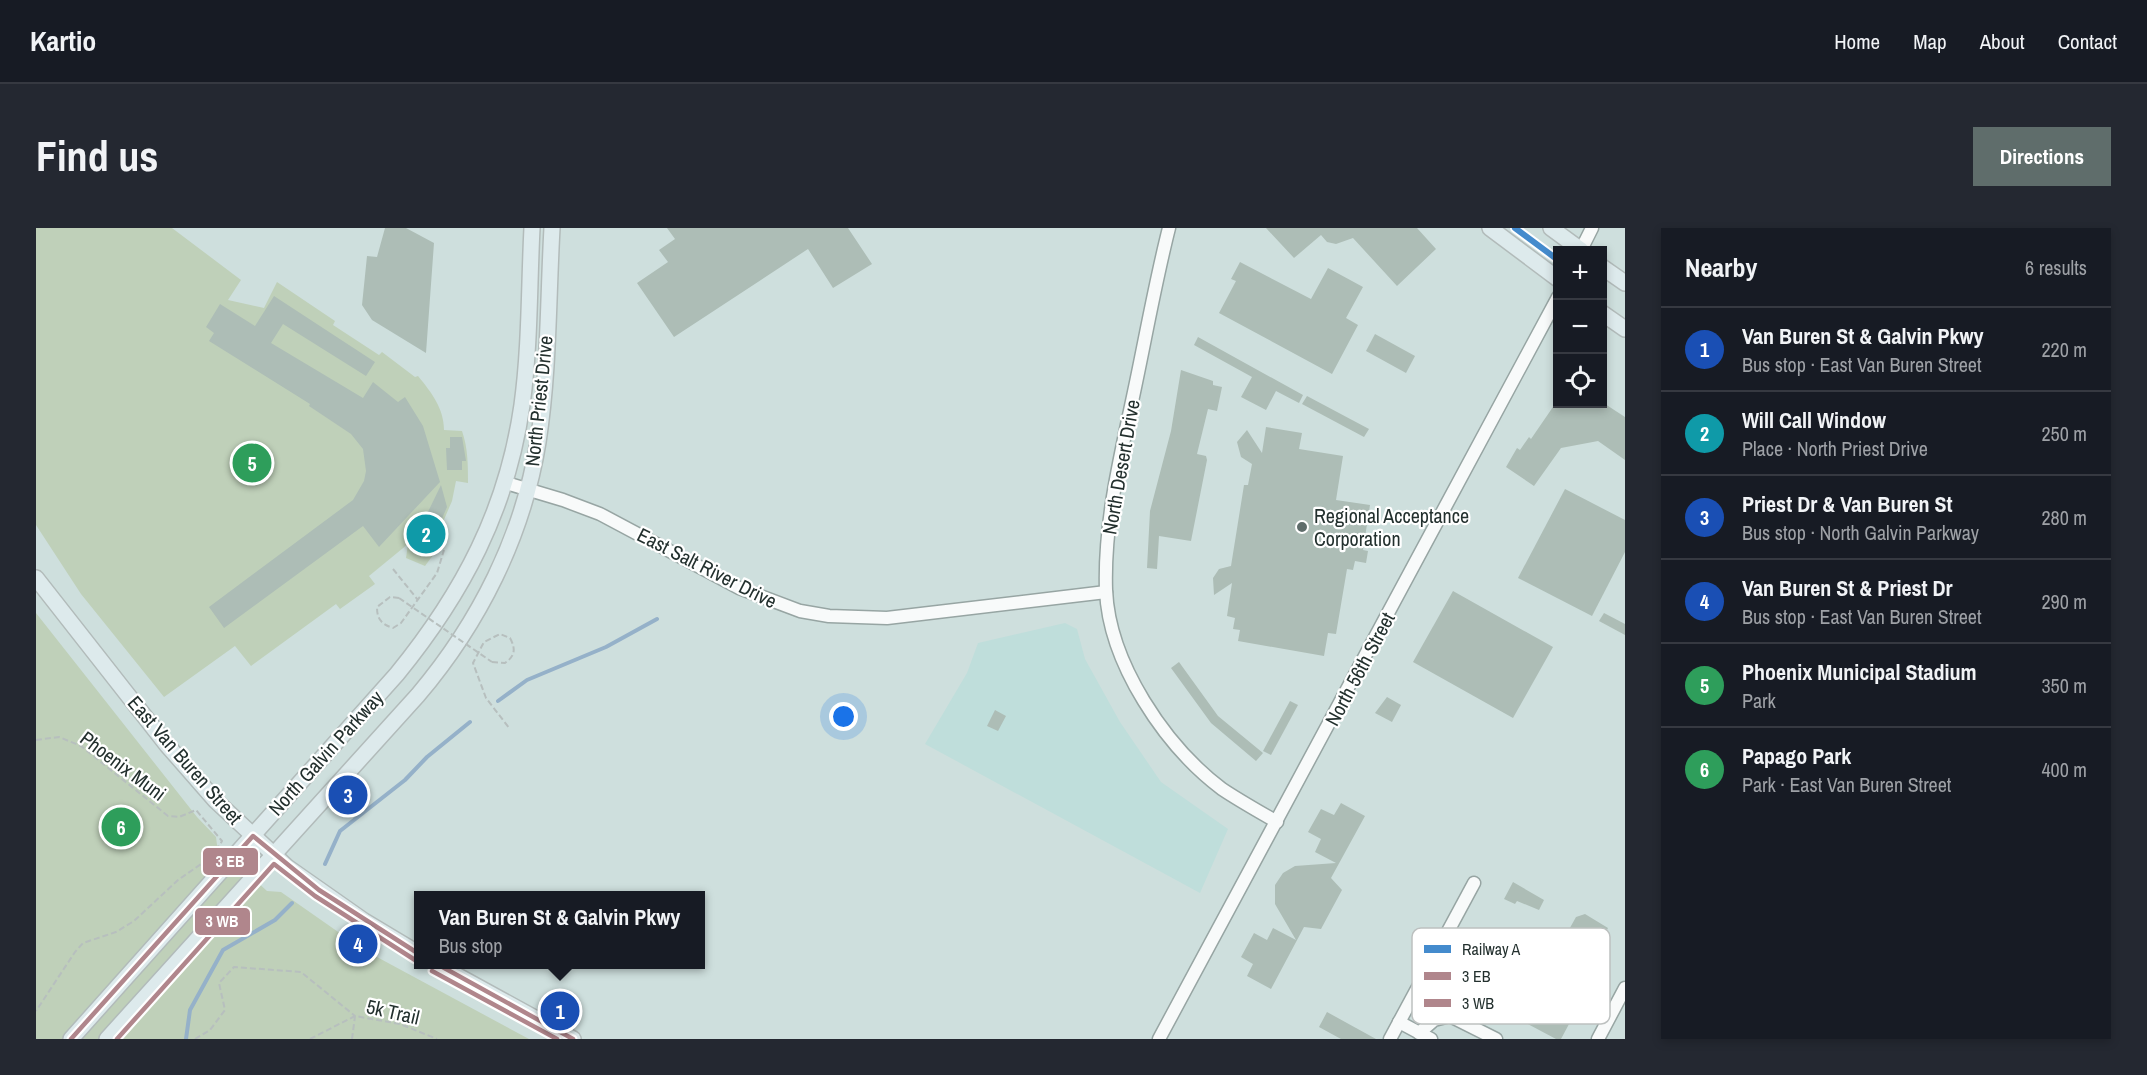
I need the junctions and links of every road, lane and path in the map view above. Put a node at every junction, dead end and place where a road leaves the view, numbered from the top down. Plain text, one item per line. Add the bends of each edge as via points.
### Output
1 (532, 228) edge
2 (552, 228) edge
3 (1169, 228) edge
4 (1490, 228) edge
5 (1551, 228) edge
6 (1592, 228) edge
7 (1576, 246) edge
8 (1583, 246) edge
9 (1607, 270) edge
10 (1553, 276) edge
11 (1625, 283) edge
12 (1555, 300) edge
13 (1607, 316) edge
14 (1625, 329) edge
15 (506, 483) junction
16 (528, 489) junction
17 (444, 550) dead end
18 (393, 569) dead end
19 (36, 578) edge
20 (1106, 592) junction
21 (455, 596) joint
22 (418, 600) junction
23 (483, 601) joint
24 (510, 729) dead end
25 (36, 740) edge
26 (1277, 822) junction
27 (253, 836) junction
28 (273, 854) junction
29 (1474, 883) dead end
30 (1450, 928) edge
31 (414, 951) edge
32 (445, 969) edge
33 (1625, 988) edge
34 (1412, 998) edge
35 (36, 1011) edge
36 (356, 1016) junction
37 (1610, 1016) edge
38 (1399, 1022) junction
39 (1429, 1024) edge
40 (1466, 1024) edge
41 (1606, 1024) edge
42 (1419, 1033) junction
43 (71, 1039) edge
44 (107, 1039) edge
45 (195, 1039) edge
46 (310, 1039) edge
47 (352, 1039) edge
48 (438, 1039) edge
49 (573, 1039) edge
50 (1159, 1039) edge
51 (1390, 1039) edge
52 (1431, 1039) edge
53 (1496, 1039) edge
54 (1598, 1039) edge

1 - 15 main road, North Priest Drive via 522,404
2 - 16 main road, North Priest Drive via 543,400
3 - 20 street, North Desert Drive via 1113,493
4 - 10 main road
5 - 7 main road
6 - 8 street
9 - 11 main road
12 - 26 street, North 56th Street
13 - 14 main road
15 - 16 street, East Salt River Drive
15 - 21 main road, North Priest Drive via 475,559
16 - 20 street, East Salt River Drive via 600,514 739,588 800,611 887,618
16 - 23 main road, North Priest Drive
17 - 22 path via 441,567
18 - 22 path
19 - 27 main road, East Van Buren Street via 183,764
20 - 26 street, North Desert Drive via 1122,655 1150,711 1221,788
21 - 27 main road, North Galvin Parkway via 397,674
22 - 24 path, bridge via 414,606 409,613 401,623 393,628 377,616 377,607 383,600 399,598 408,604 418,611 474,649 483,655 492,662 499,664 513,656 510,638 500,633 484,642 479,650 475,658 474,669 482,689
23 - 28 main road, North Galvin Parkway via 435,674
25 - 35 path, Phoenix Muni via 59,737 81,746 168,816 179,817 196,810 222,841 214,855 178,880 134,921 83,943
26 - 50 street, North 56th Street
27 - 28 main road, East Van Buren Street
27 - 43 main road, North Galvin Parkway
28 - 31 main road, East Van Buren Street via 328,897
28 - 44 main road, North Galvin Parkway
29 - 30 street
32 - 49 main road
33 - 37 street
34 - 38 street
36 - 45 path via 301,972 234,967 219,983 225,1010 210,1030
36 - 46 path, 5k Trail
36 - 47 path
36 - 48 path, 5k Trail via 400,1024
38 - 42 street
38 - 51 street
39 - 42 street
40 - 53 street
41 - 54 street
42 - 52 street

